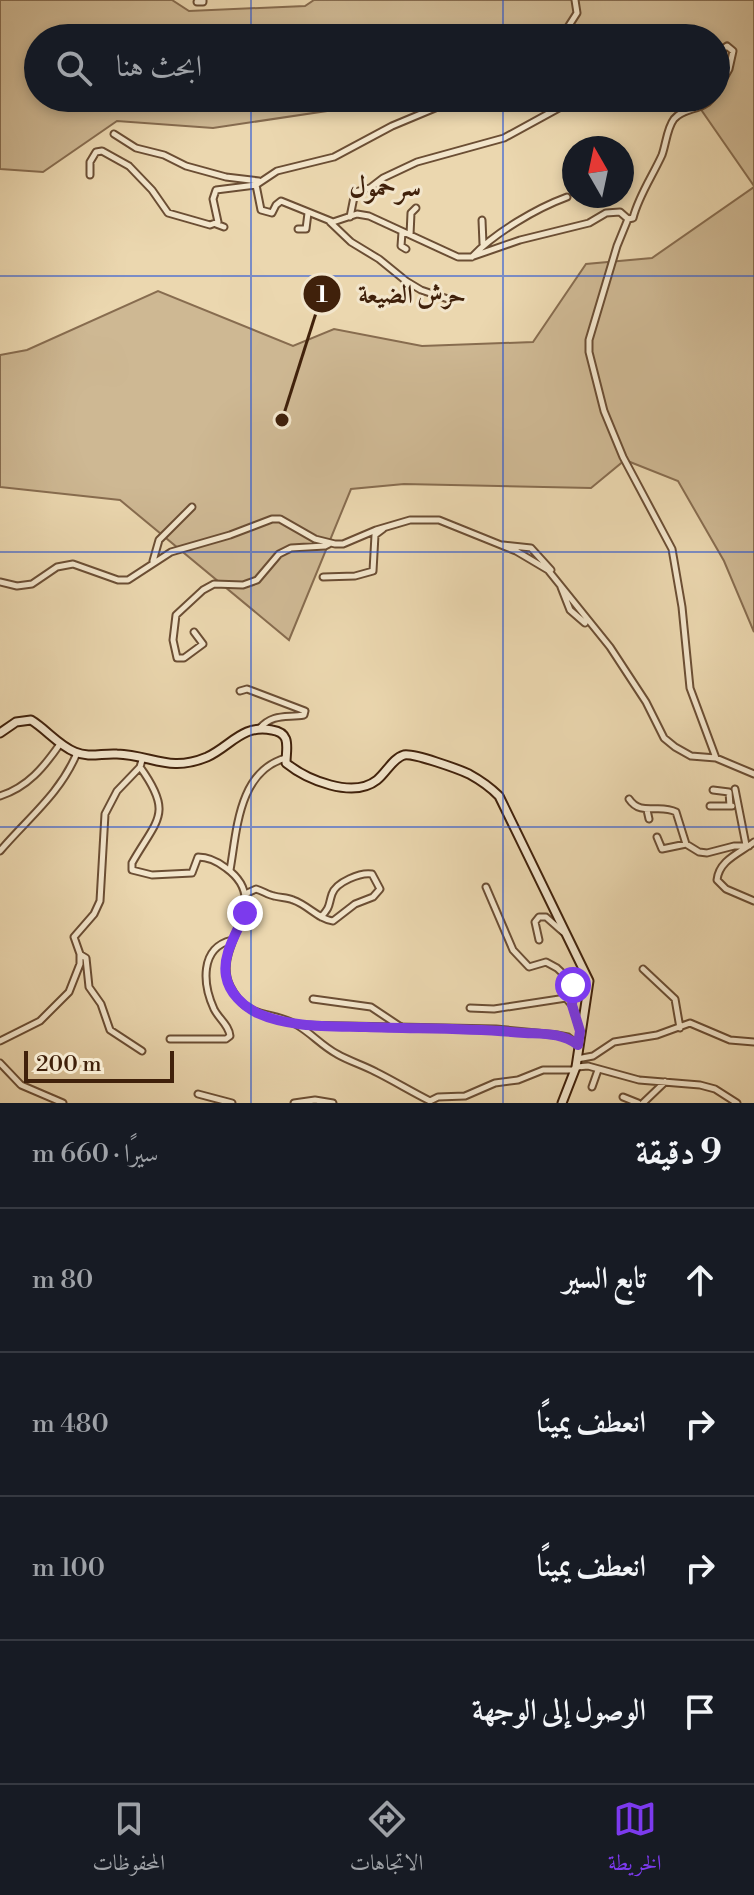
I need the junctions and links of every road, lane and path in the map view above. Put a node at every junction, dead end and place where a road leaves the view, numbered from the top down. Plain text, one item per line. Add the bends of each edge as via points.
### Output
1 (575, 0) edge
2 (570, 24) edge
3 (426, 112) edge
4 (552, 112) edge
5 (685, 112) edge
6 (114, 134) dead end
7 (90, 175) dead end
8 (258, 183) junction
9 (562, 199) edge
10 (416, 208) dead end
11 (308, 213) junction
12 (350, 217) junction
13 (628, 219) junction
14 (482, 220) dead end
15 (329, 221) junction
16 (216, 224) junction
17 (224, 227) dead end
18 (298, 229) dead end
19 (402, 232) junction
20 (410, 235) junction
21 (484, 245) junction
22 (406, 249) dead end
23 (471, 257) junction
24 (448, 299) dead end
25 (192, 507) dead end
26 (383, 528) junction
27 (330, 543) junction
28 (153, 562) junction
29 (323, 577) dead end
30 (0, 582) edge
31 (559, 582) junction
32 (585, 623) dead end
33 (194, 632) dead end
34 (240, 691) dead end
35 (259, 729) junction
36 (0, 733) edge
37 (60, 744) junction
38 (77, 753) junction
39 (286, 758) junction
40 (716, 758) junction
41 (141, 763) junction
42 (754, 774) edge
43 (735, 789) dead end
44 (713, 790) dead end
45 (0, 796) edge
46 (629, 799) dead end
47 (710, 806) dead end
48 (734, 806) junction
49 (647, 810) junction
50 (649, 819) dead end
51 (657, 837) dead end
52 (686, 844) junction
53 (750, 844) edge
54 (0, 851) edge
55 (230, 870) junction
56 (486, 887) dead end
57 (245, 894) junction
58 (754, 901) edge
59 (321, 917) junction
60 (563, 932) junction
61 (233, 940) junction
62 (539, 940) dead end
63 (80, 954) junction
64 (643, 969) dead end
65 (313, 999) dead end
66 (572, 1005) junction
67 (470, 1008) dead end
68 (296, 1024) junction
69 (402, 1028) junction
70 (680, 1028) junction
71 (580, 1031) junction
72 (170, 1039) dead end
73 (0, 1041) edge
74 (754, 1042) edge
75 (578, 1045) junction
76 (142, 1051) dead end
77 (0, 1063) edge
78 (576, 1065) junction
79 (598, 1070) junction
80 (665, 1082) junction
81 (592, 1087) dead end
82 (198, 1094) dead end
83 (623, 1097) dead end
84 (430, 1102) edge
85 (63, 1103) edge
86 (232, 1103) edge
87 (294, 1103) edge
88 (333, 1103) edge
89 (562, 1103) edge
90 (640, 1103) edge
91 (737, 1103) edge

1 - 2 street via 577,13
3 - 8 street via 334,157 277,171
4 - 12 street via 495,142 393,172 355,192
5 - 13 street via 671,122 659,160
6 - 8 street via 186,166
7 - 16 street via 90,162 102,151 129,166 168,213
8 - 11 street via 263,212 272,213 281,201
8 - 16 street via 216,190
9 - 21 street
10 - 20 street
11 - 15 street
11 - 18 street via 306,229
12 - 15 street
12 - 19 street via 361,214
13 - 23 street via 620,212 606,213 589,223
13 - 40 street via 589,352 623,457 672,549 690,688
14 - 21 street
15 - 24 street via 406,281
16 - 17 street
19 - 20 street
19 - 22 street via 401,246
20 - 23 street via 448,254
21 - 23 street
25 - 28 street via 159,540
26 - 27 street via 343,544
26 - 29 street via 375,535 373,571
26 - 31 street via 416,519 439,520 530,558
27 - 28 street via 272,519
27 - 33 street via 283,551 248,584 214,584 203,590 176,615 177,658 203,644
28 - 30 street via 128,580 73,564 25,586
31 - 32 street via 570,610
31 - 40 street via 610,647 664,738 691,756
34 - 35 street via 305,711 275,716
35 - 39 street via 286,736
35 - 41 street via 240,734 196,761
36 - 37 street via 31,720
37 - 38 street
37 - 45 street via 29,782
38 - 41 street via 119,754
38 - 54 street via 55,793
39 - 55 street via 262,771 248,790
39 - 60 street via 302,774 351,788 373,783 397,758 410,754 489,786 499,796
40 - 42 street
41 - 55 street via 160,806 132,870 192,873 203,856
41 - 63 street via 106,811 100,901 74,937
43 - 48 street
44 - 48 street via 729,792
46 - 49 street
47 - 48 street
48 - 53 street
49 - 50 street
49 - 52 street via 676,812
51 - 52 street via 662,849
52 - 53 street via 707,853
53 - 58 street via 725,862 717,880
55 - 57 street
56 - 66 street via 513,950 527,966 546,962 567,978 573,988
57 - 59 street via 256,889 291,899
57 - 61 street via 246,910
59 - 59 street via 333,921 377,894 380,889 372,874 356,875 336,888
60 - 62 street via 539,917
60 - 71 street via 589,981
61 - 68 street via 226,976 235,995 260,1014
61 - 72 street via 211,953 204,975 230,1036
63 - 73 street via 78,974 64,998 29,1029
63 - 76 street via 86,958 89,987 110,1030
64 - 70 street via 675,999
65 - 69 street via 371,1007
66 - 67 street via 563,998
66 - 71 street
68 - 69 street
68 - 84 street via 337,1054
69 - 75 street via 496,1029 568,1037
70 - 74 street via 695,1024 730,1040
70 - 78 street via 618,1041
71 - 75 street
75 - 78 street
77 - 85 street via 21,1085
78 - 79 street
78 - 84 street
78 - 89 street
79 - 80 street
79 - 81 street
80 - 90 street
80 - 91 street via 715,1089
82 - 86 street
83 - 90 street
87 - 88 street

